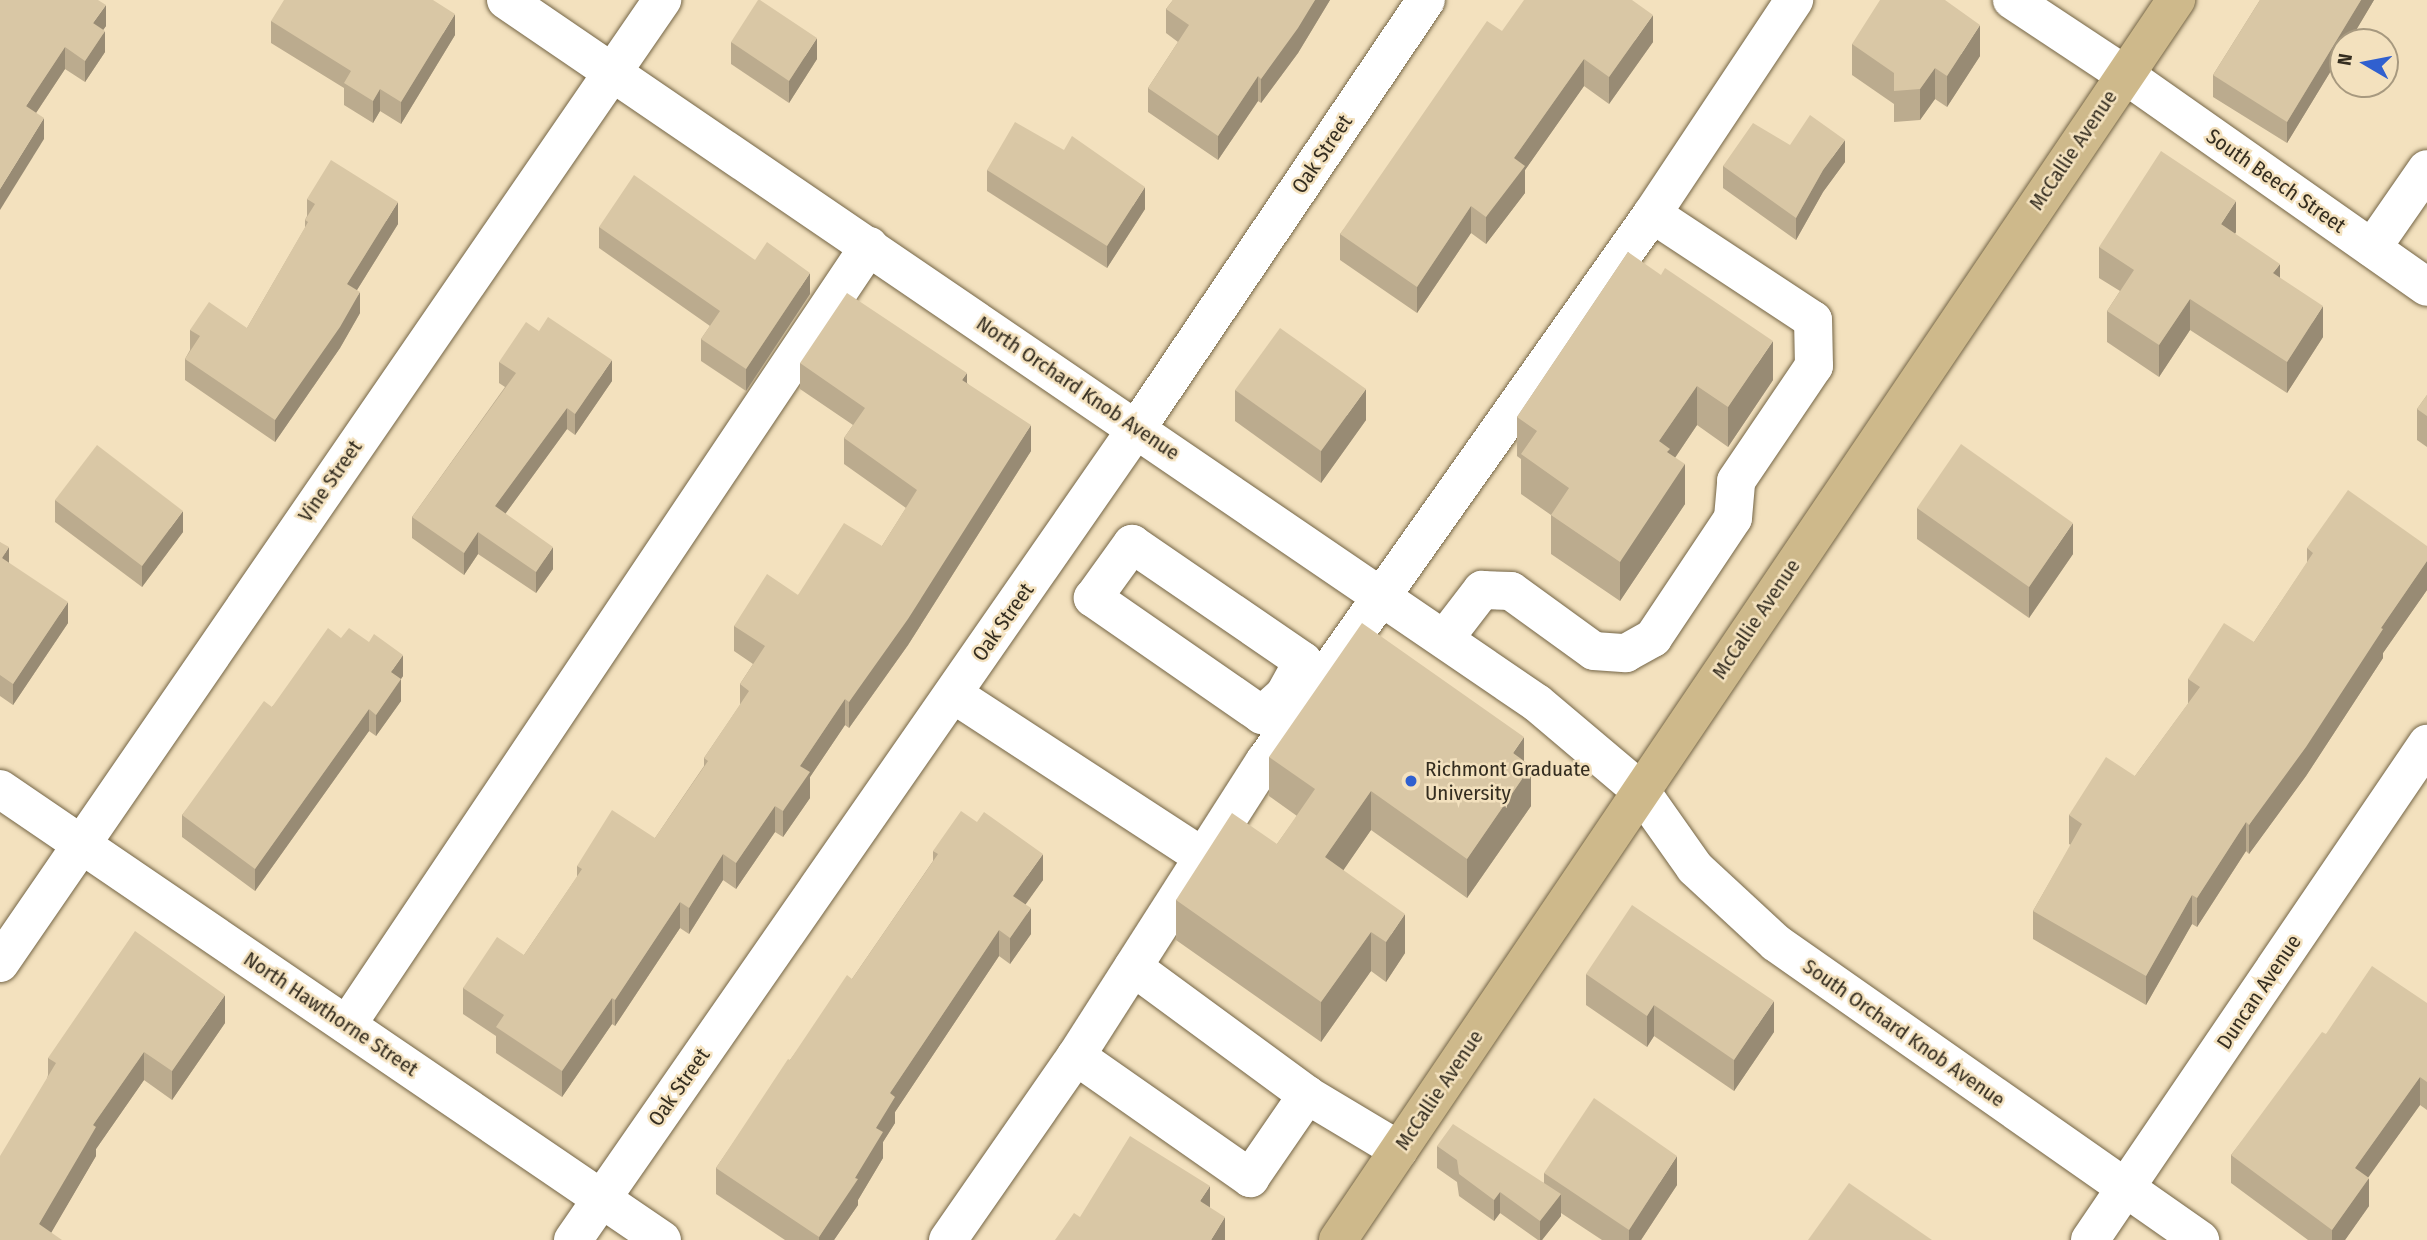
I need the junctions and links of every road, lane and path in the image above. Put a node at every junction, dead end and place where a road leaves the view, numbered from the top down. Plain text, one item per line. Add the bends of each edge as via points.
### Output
1 (506, 0) edge
2 (662, 0) edge
3 (1426, 0) edge
4 (1794, 0) edge
5 (2012, 0) edge
6 (2176, 0) edge
7 (612, 72) junction
8 (2124, 74) junction
9 (2427, 169) edge
10 (1652, 214) junction
11 (869, 246) junction
12 (2372, 248) junction
13 (2427, 287) edge
14 (1137, 428) junction
15 (1064, 534) junction
16 (1112, 571) junction
17 (1383, 597) junction
18 (1446, 638) junction
19 (953, 694) junction
20 (1293, 703) junction
21 (2427, 744) edge
22 (0, 789) edge
23 (1640, 790) junction
24 (81, 843) junction
25 (1203, 857) junction
26 (0, 963) edge
27 (1133, 967) junction
28 (347, 1026) junction
29 (1076, 1055) junction
30 (1307, 1095) junction
31 (1399, 1150) junction
32 (2125, 1189) junction
33 (601, 1199) junction
34 (573, 1240) edge
35 (663, 1240) edge
36 (948, 1240) edge
37 (1338, 1240) edge
38 (2090, 1240) edge
39 (2200, 1240) edge

1 - 7 street, North Orchard Knob Avenue
2 - 7 street, Vine Street
3 - 14 street, Oak Street
4 - 10 street
5 - 8 street, South Beech Street
6 - 8 main road, McCallie Avenue
7 - 11 street, North Orchard Knob Avenue
7 - 24 street, Vine Street
8 - 12 street, South Beech Street
8 - 23 main road, McCallie Avenue
9 - 12 street
10 - 17 street
10 - 18 street via 1813,320 1814,366 1736,481 1733,518 1653,638 1626,653 1594,651 1511,591 1482,590
11 - 14 street, North Orchard Knob Avenue
11 - 28 street
12 - 13 street, South Beech Street
14 - 15 street, Oak Street
14 - 17 street, North Orchard Knob Avenue
15 - 16 street
15 - 19 street, Oak Street
16 - 20 street via 1093,598 1262,715
16 - 20 street via 1132,544 1303,661
17 - 18 street, North Orchard Knob Avenue
17 - 20 street
18 - 23 street, North Orchard Knob Avenue via 1537,703
19 - 25 street
19 - 33 street, Oak Street
20 - 25 street via 1265,761
21 - 32 street, Duncan Avenue
22 - 24 street, North Hawthorne Street
23 - 31 main road, McCallie Avenue
23 - 32 street, South Orchard Knob Avenue via 1695,868 1776,943
24 - 26 street, Vine Street
24 - 28 street, North Hawthorne Street
25 - 27 street
27 - 29 street
27 - 30 street
28 - 33 street, North Hawthorne Street
29 - 30 street via 1250,1178
29 - 36 street
30 - 31 street
31 - 37 main road, McCallie Avenue
32 - 38 street, Duncan Avenue
32 - 39 street, South Orchard Knob Avenue
33 - 34 street, Oak Street
33 - 35 street, North Hawthorne Street

